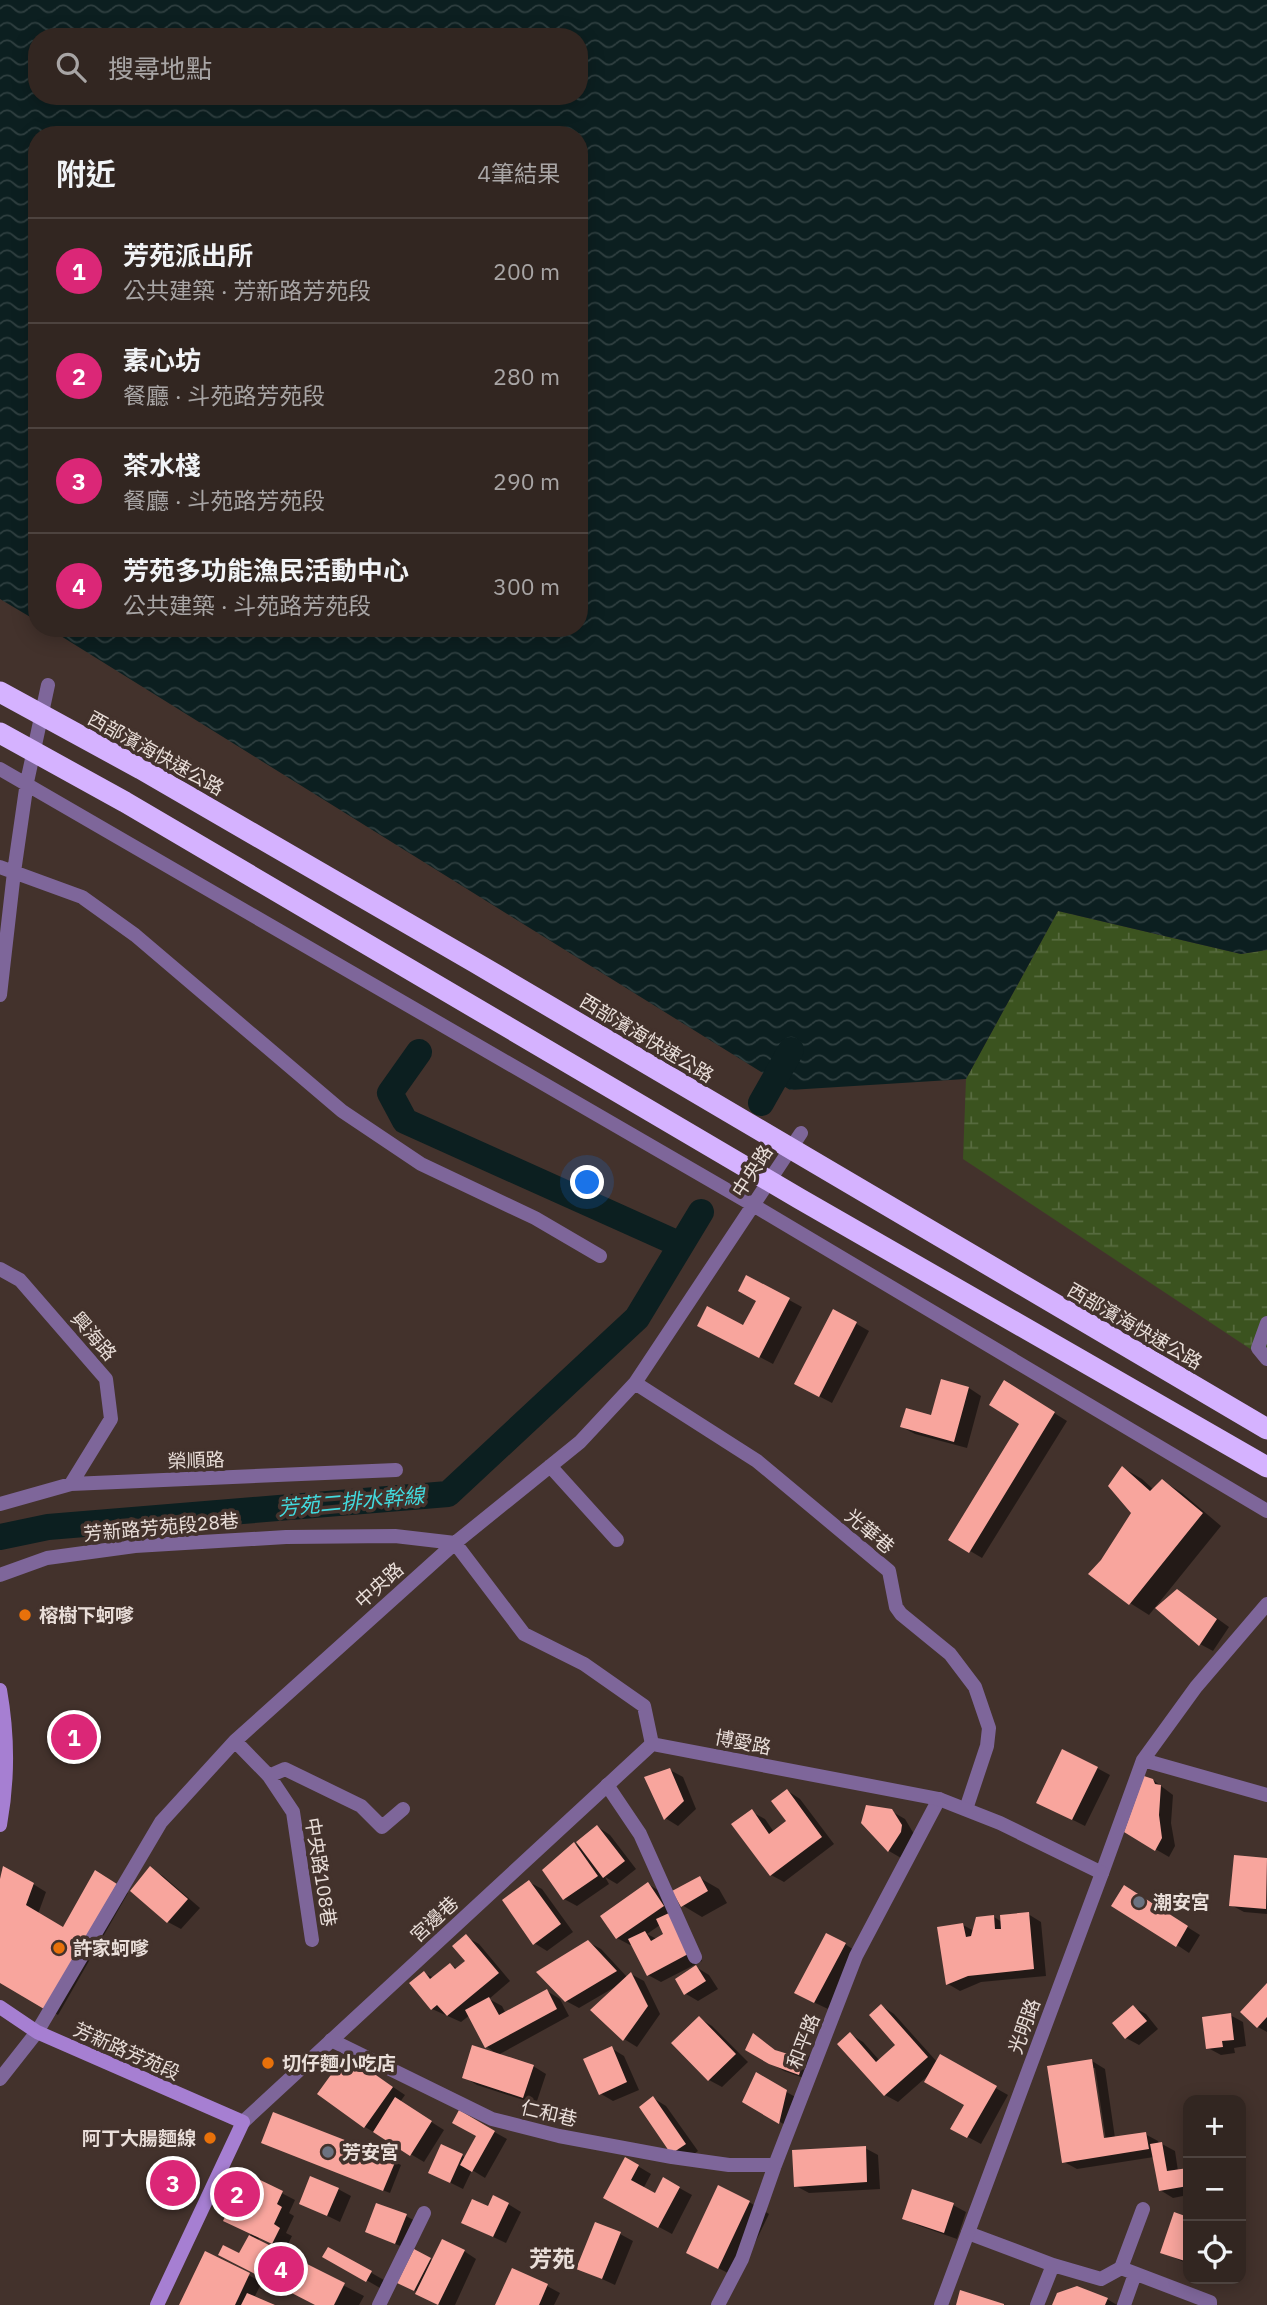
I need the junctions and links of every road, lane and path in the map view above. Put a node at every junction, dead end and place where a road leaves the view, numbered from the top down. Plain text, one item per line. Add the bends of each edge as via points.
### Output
1 (48, 685) dead end
2 (0, 692) edge
3 (0, 733) edge
4 (0, 769) edge
5 (27, 782) junction
6 (7, 870) edge
7 (0, 995) edge
8 (801, 1133) dead end
9 (753, 1205) junction
10 (600, 1256) dead end
11 (0, 1269) edge
12 (1267, 1323) edge
13 (1267, 1359) edge
14 (635, 1383) junction
15 (1267, 1429) edge
16 (550, 1466) junction
17 (1267, 1467) edge
18 (396, 1470) dead end
19 (71, 1484) junction
20 (0, 1504) edge
21 (1267, 1511) edge
22 (617, 1540) dead end
23 (455, 1543) junction
24 (0, 1575) edge
25 (1267, 1604) edge
26 (0, 1690) edge
27 (235, 1741) junction
28 (652, 1744) junction
29 (1143, 1760) junction
30 (269, 1776) junction
31 (607, 1785) junction
32 (1267, 1795) edge
33 (939, 1799) junction
34 (402, 1809) dead end
35 (966, 1809) junction
36 (0, 1825) edge
37 (1102, 1872) junction
38 (312, 1940) dead end
39 (695, 1957) dead end
40 (0, 2007) edge
41 (37, 2032) junction
42 (331, 2040) junction
43 (0, 2079) edge
44 (243, 2122) junction
45 (775, 2165) junction
46 (1143, 2209) dead end
47 (424, 2213) dead end
48 (968, 2233) junction
49 (1053, 2265) junction
50 (1121, 2268) junction
51 (1135, 2274) junction
52 (157, 2305) edge
53 (379, 2305) edge
54 (718, 2305) edge
55 (941, 2305) edge
56 (1037, 2305) edge
57 (1124, 2305) edge
58 (1210, 2305) edge

1 - 5 street
2 - 15 highway, 西部濱海快速公路, bridge via 476,963
3 - 17 highway, bridge
4 - 5 street
5 - 6 street
5 - 9 street
6 - 7 street
6 - 10 street via 82,897 135,935 342,1111 421,1164 535,1218
8 - 9 street, 中央路
9 - 14 street, 中央路
9 - 21 street
11 - 19 street, 興海路 via 20,1280 106,1379 111,1419
12 - 13 street via 1258,1348
14 - 16 street, 中央路 via 580,1442
14 - 35 street, 光華巷 via 757,1461 889,1572 896,1607 950,1654 975,1687 989,1728 988,1746
16 - 22 street
16 - 23 street, 中央路
18 - 19 street, 榮順路
19 - 20 street, 榮順路
23 - 24 street, 芳新路芳苑段28巷 via 395,1536 286,1536 135,1546 47,1558
23 - 27 street, 中央路
23 - 28 street via 524,1634 584,1664 644,1706
25 - 29 street, 光明路 via 1196,1686
26 - 36 street via 7,1789
27 - 30 street, 中央路108巷
27 - 41 street, 中央路 via 161,1822
28 - 31 street, 宮邊巷
28 - 33 street, 博愛路
29 - 32 street
29 - 37 street, 光明路
30 - 34 street, 中央路108巷 via 285,1769 306,1778 361,1805 382,1827
30 - 38 street, 中央路108巷 via 293,1812
31 - 39 street via 640,1834
31 - 42 street, 宮邊巷
33 - 35 street, 博愛路
33 - 45 street, 和平路 via 856,1956
35 - 37 street, 博愛路
37 - 48 street, 光明路
40 - 41 street, 芳新路芳苑段
41 - 43 street, 中央路
41 - 44 street, 芳新路芳苑段
42 - 44 street, 宮邊巷
42 - 45 street, 仁和巷 via 492,2119 672,2157 729,2165
44 - 52 street
45 - 54 street, 和平路 via 742,2259
46 - 50 street
47 - 53 street
48 - 49 street
48 - 55 street, 光明路
49 - 50 street via 1101,2279
49 - 56 street
50 - 51 street
51 - 57 street
51 - 58 street

